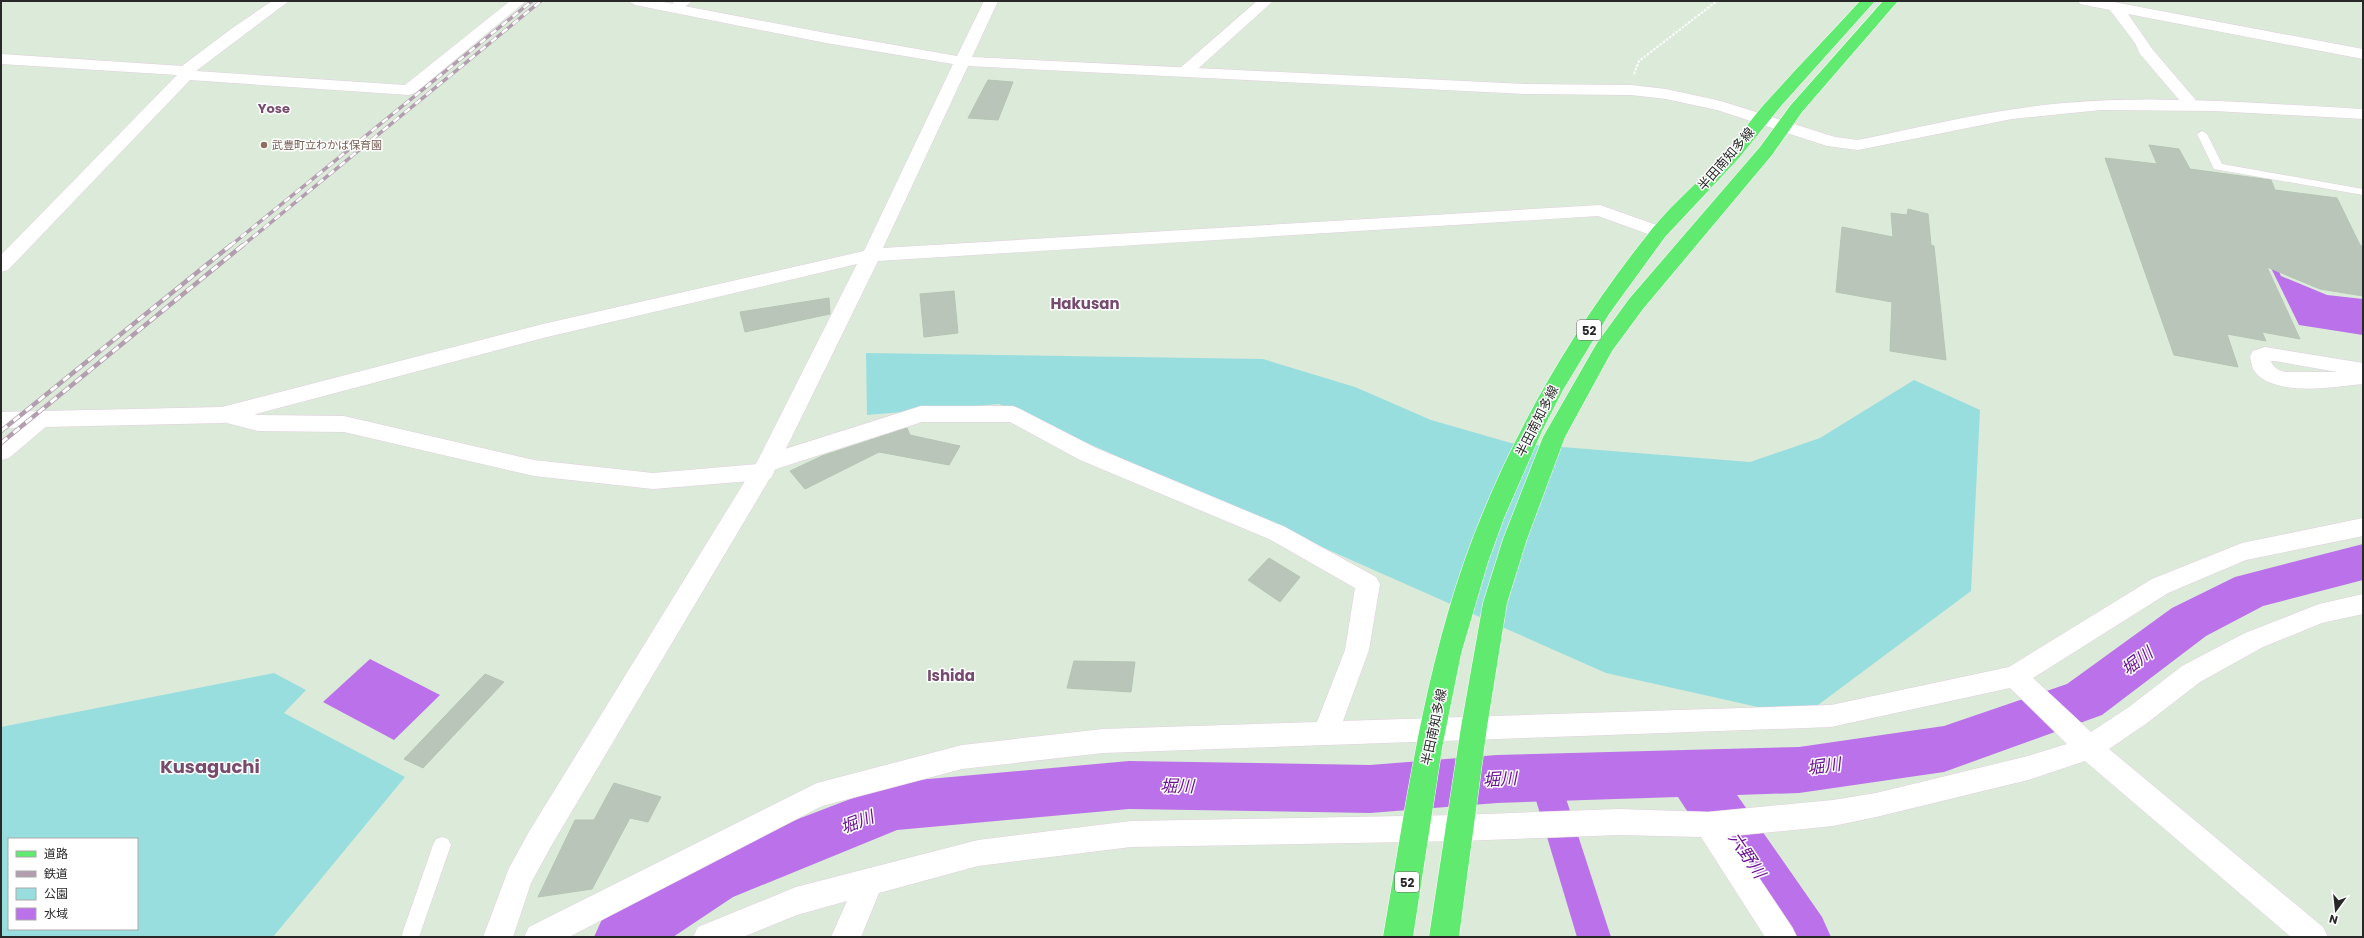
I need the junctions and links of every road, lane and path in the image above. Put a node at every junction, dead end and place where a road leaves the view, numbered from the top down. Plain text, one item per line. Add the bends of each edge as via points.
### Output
1 (282, 1) edge
2 (519, 1) edge
3 (635, 1) edge
4 (991, 1) edge
5 (1266, 1) edge
6 (1717, 1) edge
7 (1868, 1) edge
8 (1891, 1) edge
9 (2085, 1) edge
10 (680, 5) edge
11 (2116, 8) junction
12 (2363, 54) edge
13 (1, 59) edge
14 (962, 61) junction
15 (1186, 71) junction
16 (186, 73) junction
17 (1631, 90) junction
18 (2192, 105) junction
19 (2363, 114) edge
20 (1760, 119) junction
21 (1783, 126) junction
22 (2202, 134) dead end
23 (2363, 192) edge
24 (1659, 232) junction
25 (871, 255) junction
26 (1, 266) edge
27 (2363, 370) edge
28 (2363, 377) edge
29 (222, 415) junction
30 (1, 420) edge
31 (40, 420) junction
32 (1, 452) edge
33 (766, 468) junction
34 (2363, 527) edge
35 (2363, 604) edge
36 (2015, 676) junction
37 (1474, 727) junction
38 (1431, 729) junction
39 (1325, 735) junction
40 (2089, 748) junction
41 (1709, 825) junction
42 (1416, 828) junction
43 (1459, 828) junction
44 (442, 845) dead end
45 (870, 881) junction
46 (410, 937) edge
47 (498, 937) edge
48 (539, 937) edge
49 (708, 937) edge
50 (846, 937) edge
51 (1398, 937) edge
52 (1444, 937) edge
53 (1782, 937) edge
54 (2313, 937) edge

1 - 16 street via 236,32
2 - 16 street via 409,90
3 - 10 street
4 - 14 street
5 - 15 street
6 - 17 path via 1638,61
7 - 20 main road, 半田南知多線 / 52
8 - 21 main road, 半田南知多線 / 52
9 - 11 street
10 - 14 street via 826,38
11 - 12 street via 2241,29
11 - 18 street via 2146,51
13 - 16 street
14 - 15 street
14 - 25 street
15 - 17 street via 1525,89
16 - 26 street
17 - 20 street via 1698,99
18 - 19 street
18 - 21 street via 2063,108 2007,116 1858,145 1833,142
20 - 21 street
20 - 24 main road, 半田南知多線 / 52 via 1743,143
21 - 37 main road, 半田南知多線 / 52 via 1766,151 1636,304 1604,348 1554,437 1515,539 1495,603
22 - 23 lane via 2218,167
24 - 25 street via 1600,210
24 - 38 main road, 半田南知多線 / 52 via 1580,344 1521,451 1476,562
25 - 29 street via 543,331
25 - 33 street
27 - 28 street via 2275,354 2260,356 2264,368 2271,374 2289,381
29 - 31 street
29 - 33 street via 258,423 344,424 534,468 653,481
30 - 31 street
31 - 32 street
33 - 39 street via 921,414 1013,414 1088,454 1277,533 1368,584 1357,650
33 - 47 street via 540,839 519,878
34 - 36 street via 2242,552 2160,586
35 - 40 street via 2319,614 2254,640 2191,674 2138,715
36 - 37 street via 1831,716
36 - 40 street
37 - 38 street
37 - 43 main road, 半田南知多線 / 52
38 - 39 street
38 - 42 main road, 半田南知多線 / 52
39 - 48 street via 1103,741 962,757 817,795
40 - 41 street via 2028,768 1876,805
40 - 54 street
41 - 43 street via 1619,822
41 - 53 street
42 - 43 street
42 - 45 street via 1131,834 978,853
42 - 51 main road, 半田南知多線 / 52
43 - 52 main road, 半田南知多線 / 52
44 - 46 lane
45 - 49 street via 796,900
45 - 50 street

